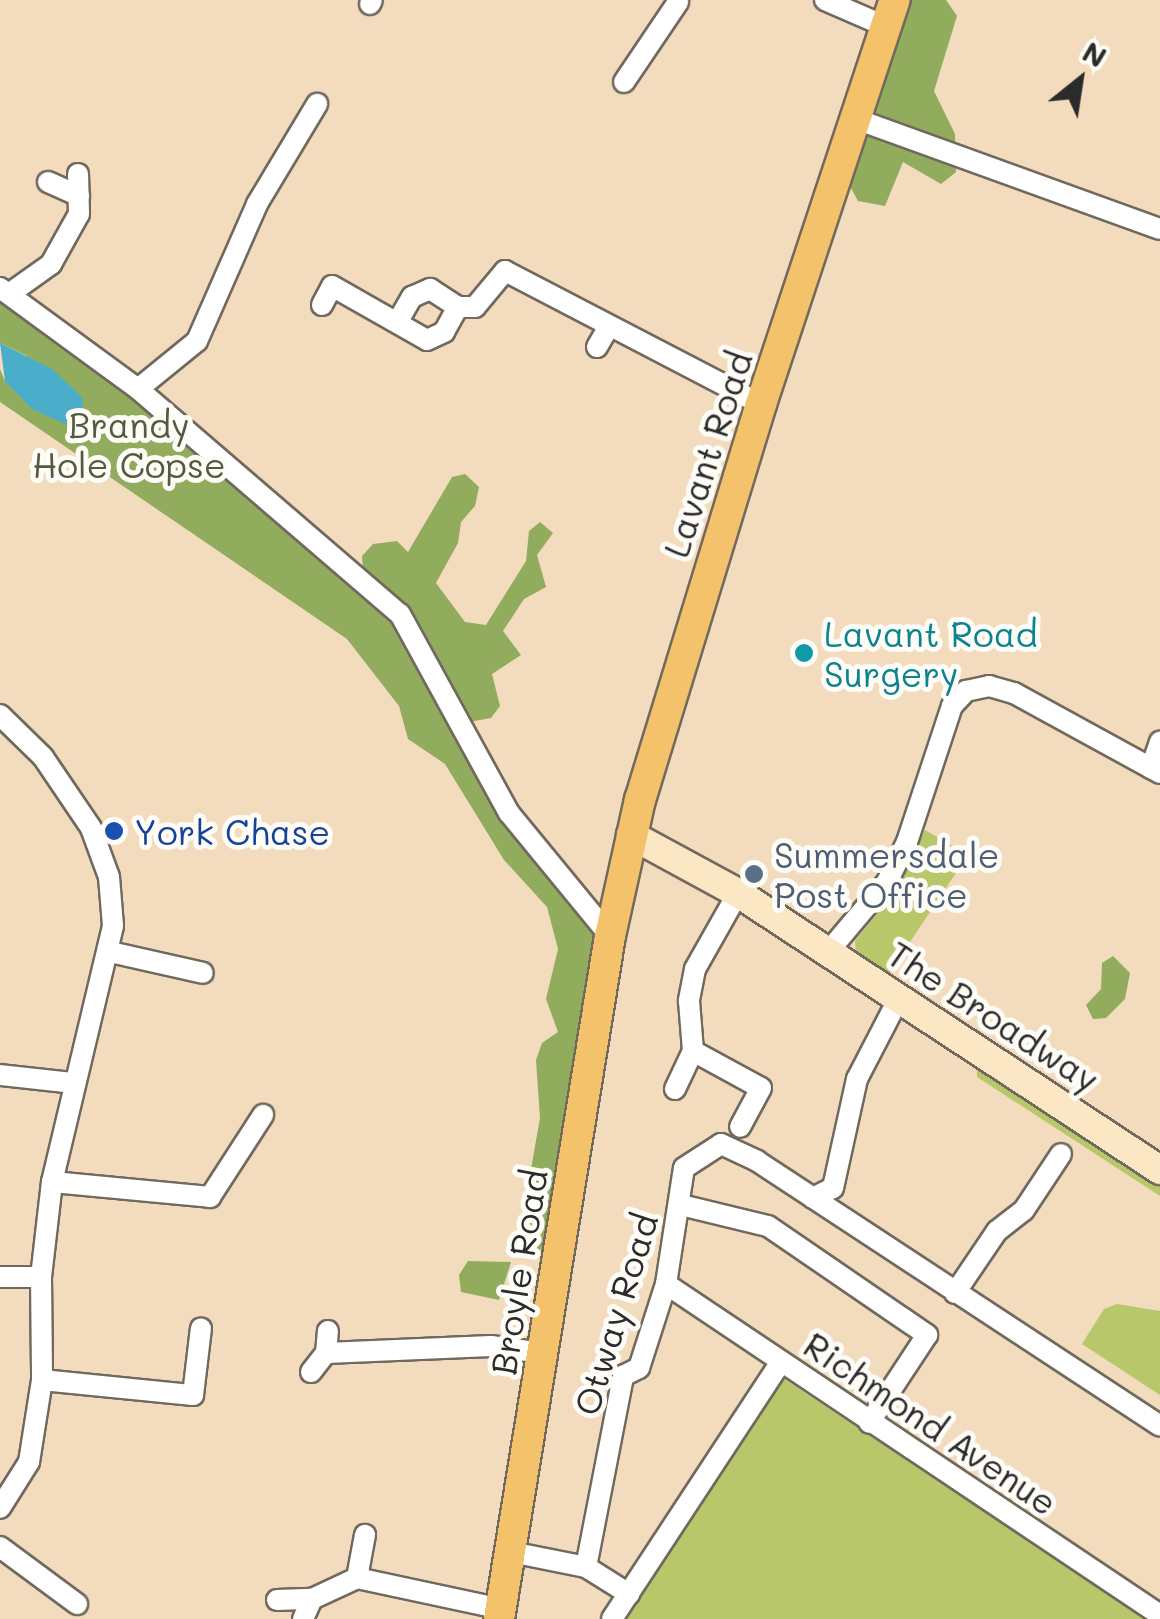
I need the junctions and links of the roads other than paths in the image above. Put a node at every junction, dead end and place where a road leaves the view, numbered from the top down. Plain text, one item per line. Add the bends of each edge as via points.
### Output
1 (825, 0) edge
2 (677, 1) edge
3 (891, 13) edge
4 (624, 82) dead end
5 (317, 104) dead end
6 (856, 119) junction
7 (78, 174) dead end
8 (48, 182) dead end
9 (78, 196) junction
10 (1160, 229) edge
11 (5, 291) edge
12 (322, 304) dead end
13 (458, 307) junction
14 (398, 321) junction
15 (610, 326) junction
16 (597, 347) dead end
17 (138, 389) junction
18 (760, 404) junction
19 (0, 715) edge
20 (1160, 742) edge
21 (1156, 770) edge
22 (631, 835) junction
23 (738, 894) junction
24 (610, 936) junction
25 (110, 952) junction
26 (828, 952) junction
27 (203, 972) dead end
28 (899, 998) junction
29 (693, 1051) junction
30 (0, 1075) edge
31 (74, 1083) junction
32 (675, 1089) dead end
33 (264, 1115) dead end
34 (740, 1126) dead end
35 (1061, 1154) dead end
36 (1160, 1170) edge
37 (52, 1182) junction
38 (813, 1198) junction
39 (681, 1205) junction
40 (0, 1277) edge
41 (41, 1278) junction
42 (666, 1284) junction
43 (954, 1293) junction
44 (201, 1328) dead end
45 (544, 1352) junction
46 (782, 1362) junction
47 (311, 1372) dead end
48 (42, 1380) junction
49 (869, 1422) junction
50 (1160, 1426) edge
51 (0, 1508) edge
52 (365, 1534) dead end
53 (0, 1548) edge
54 (511, 1552) junction
55 (586, 1567) junction
56 (357, 1578) junction
57 (630, 1594) junction
58 (312, 1599) junction
59 (277, 1600) dead end
60 (78, 1604) dead end
61 (500, 1614) edge
62 (1160, 1615) edge
63 (303, 1619) edge
64 (612, 1619) edge

1 - 3 street
2 - 4 street
3 - 6 main road, Lavant Road
5 - 17 street via 257,204 197,341
6 - 10 street
6 - 18 main road, Lavant Road
7 - 9 street
8 - 9 street
9 - 11 street via 80,214 51,264
11 - 17 street
12 - 14 street via 332,286
13 - 14 street via 430,289 412,297
13 - 14 street via 444,332 427,340
13 - 15 street via 475,307 505,271
15 - 16 street
15 - 18 street
17 - 24 street via 400,614 509,814
18 - 22 main road, Lavant Road
19 - 25 street via 62,780 101,849 113,901
20 - 21 street
21 - 26 street via 1014,692 989,686 966,691 952,706 908,842 887,882
22 - 23 street, The Broadway
22 - 24 main road, Lavant Road
23 - 26 street, The Broadway
23 - 29 street via 694,969
24 - 45 main road, Broyle Road
25 - 27 street
25 - 31 street
26 - 28 street, The Broadway
28 - 36 street, The Broadway
28 - 38 street via 856,1078 834,1188
29 - 32 street
29 - 34 street via 761,1088
30 - 31 street
31 - 37 street
33 - 37 street via 210,1197
35 - 43 street
37 - 41 street
38 - 39 street, Otway Road via 721,1144 684,1168
38 - 43 street, Otway Road
39 - 42 street, Otway Road
39 - 49 street via 768,1226 928,1334
40 - 41 street
41 - 48 street
42 - 46 street, Richmond Avenue
42 - 55 street, Otway Road via 638,1368 623,1376
43 - 50 street, Otway Road
44 - 48 street via 194,1395
45 - 47 street via 327,1342
45 - 54 main road, Broyle Road
46 - 49 street, Richmond Avenue
46 - 57 street
48 - 51 street via 29,1462
49 - 62 street, Richmond Avenue
52 - 56 street
53 - 60 street
54 - 55 street
54 - 61 main road, Broyle Road
55 - 57 street
56 - 58 street
56 - 61 street
57 - 64 street
58 - 59 street
58 - 63 street

